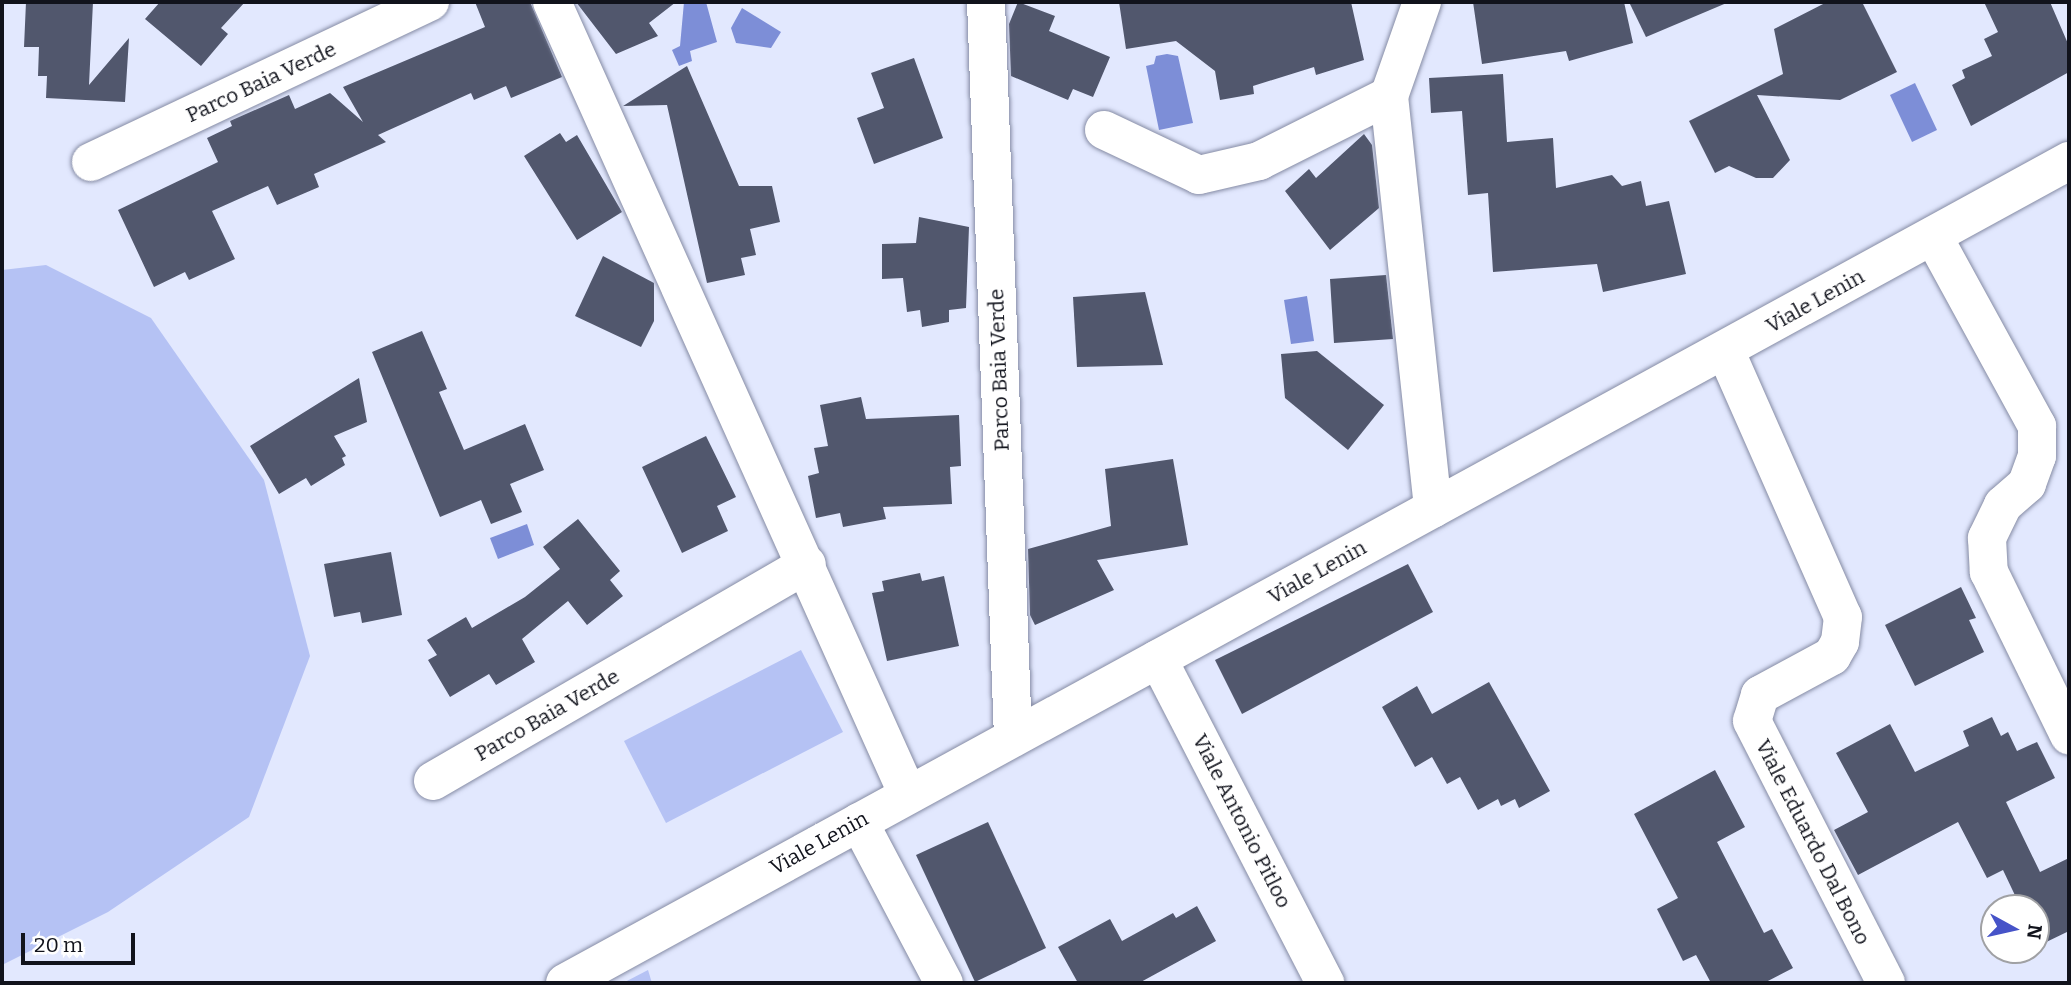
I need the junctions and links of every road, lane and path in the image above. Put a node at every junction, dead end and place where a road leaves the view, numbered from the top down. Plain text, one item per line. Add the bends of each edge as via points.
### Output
1 (430, 2) edge
2 (552, 2) edge
3 (986, 2) edge
4 (1422, 2) edge
5 (1389, 96) junction
6 (1104, 130) dead end
7 (2069, 161) edge
8 (91, 162) dead end
9 (1933, 236) junction
10 (1725, 350) junction
11 (1433, 509) junction
12 (807, 564) junction
13 (1158, 659) junction
14 (2069, 734) edge
15 (1013, 738) junction
16 (433, 782) dead end
17 (908, 795) junction
18 (859, 822) junction
19 (565, 983) edge
20 (944, 983) edge
21 (1325, 983) edge
22 (1886, 983) edge

1 - 8 street, Parco Baia Verde
2 - 12 street
3 - 15 street, Parco Baia Verde
4 - 5 street
5 - 6 street via 1259,161 1199,174
5 - 11 street
7 - 9 street, Viale Lenin
9 - 10 street, Viale Lenin
9 - 14 street via 2037,426 2037,456 2027,484 2003,505 1987,538 1989,572
10 - 11 street, Viale Lenin
10 - 22 street, Viale Eduardo Dal Bono via 1843,617 1840,642 1832,656 1760,695 1752,721
11 - 13 street, Viale Lenin
12 - 16 street, Parco Baia Verde
12 - 17 street
13 - 15 street, Viale Lenin
13 - 21 street, Viale Antonio Pitloo
15 - 17 street, Viale Lenin
17 - 18 street, Viale Lenin
18 - 19 street, Viale Lenin
18 - 20 street

